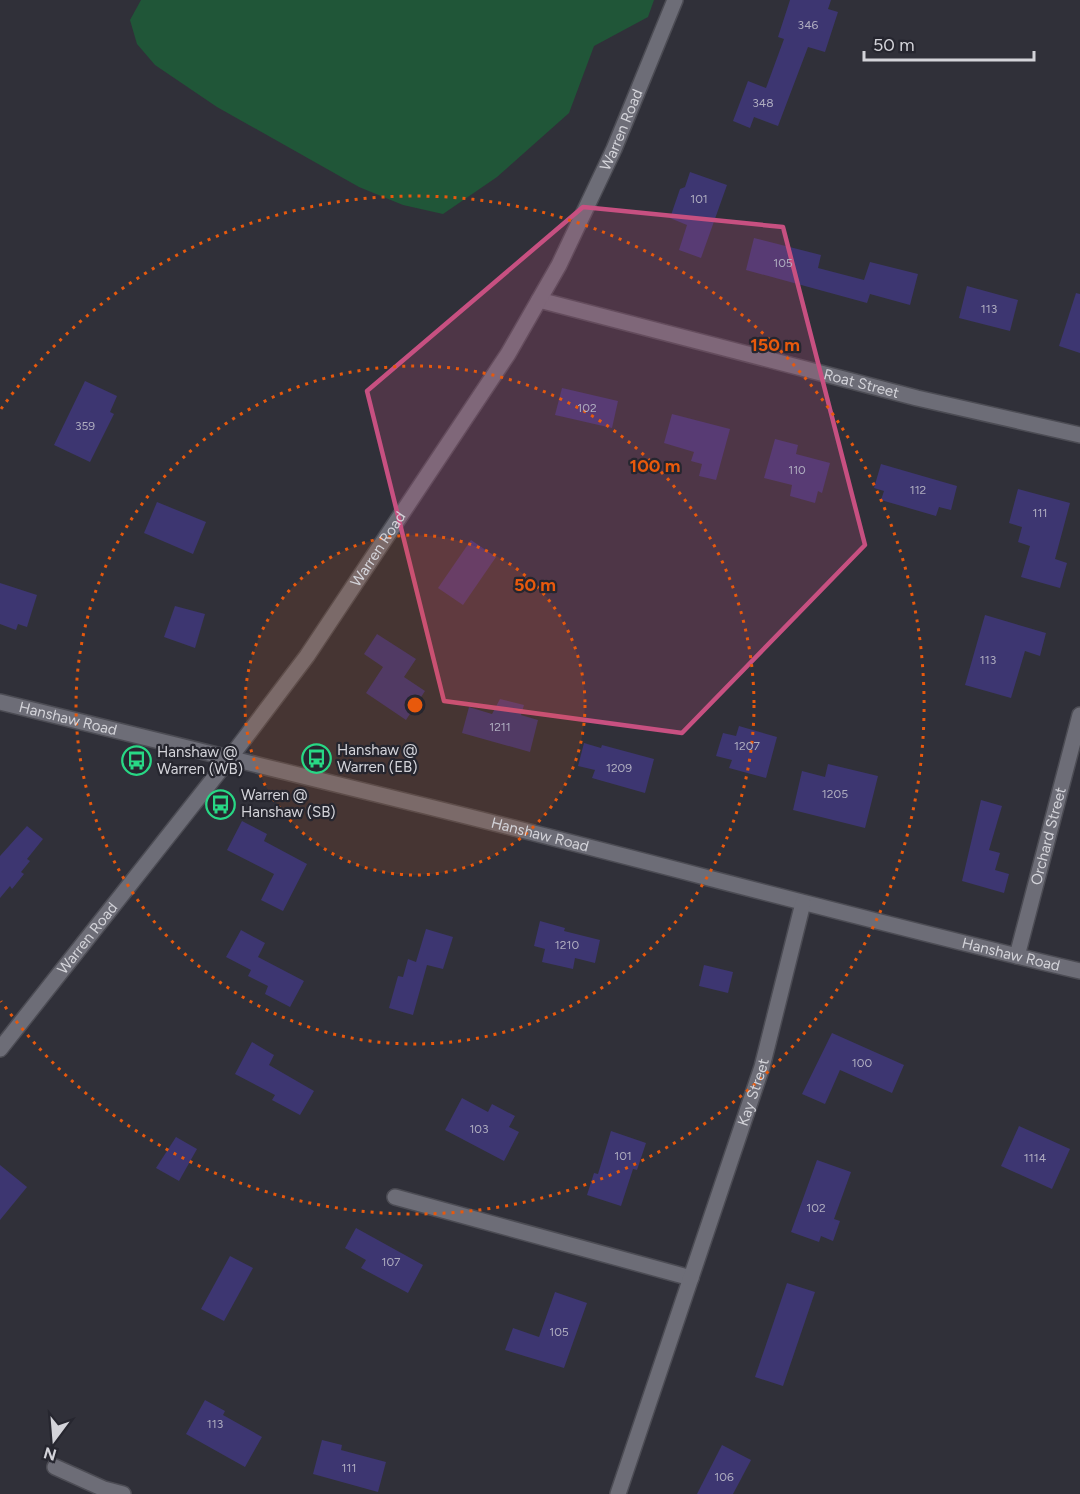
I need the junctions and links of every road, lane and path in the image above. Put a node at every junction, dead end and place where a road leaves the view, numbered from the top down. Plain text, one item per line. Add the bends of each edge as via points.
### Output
1 (675, 0) edge
2 (539, 300) junction
3 (1080, 435) edge
4 (0, 702) edge
5 (1080, 714) edge
6 (229, 759) junction
7 (803, 903) junction
8 (1017, 956) junction
9 (1080, 971) edge
10 (0, 1049) edge
11 (395, 1197) dead end
12 (691, 1278) junction
13 (55, 1467) dead end
14 (123, 1494) edge
15 (618, 1494) edge

1 - 2 street, Warren Road via 614,149
2 - 3 street, Roat Street via 917,398
2 - 6 street, Warren Road via 508,354 382,545 307,656
4 - 6 street, Hanshaw Road
5 - 8 street, Orchard Street
6 - 7 street, Hanshaw Road
6 - 10 street, Warren Road
7 - 8 street, Hanshaw Road
7 - 12 street, Kay Street via 762,1067
8 - 9 street, Hanshaw Road
11 - 12 street
12 - 15 street, Kay Street
13 - 14 street via 104,1490

